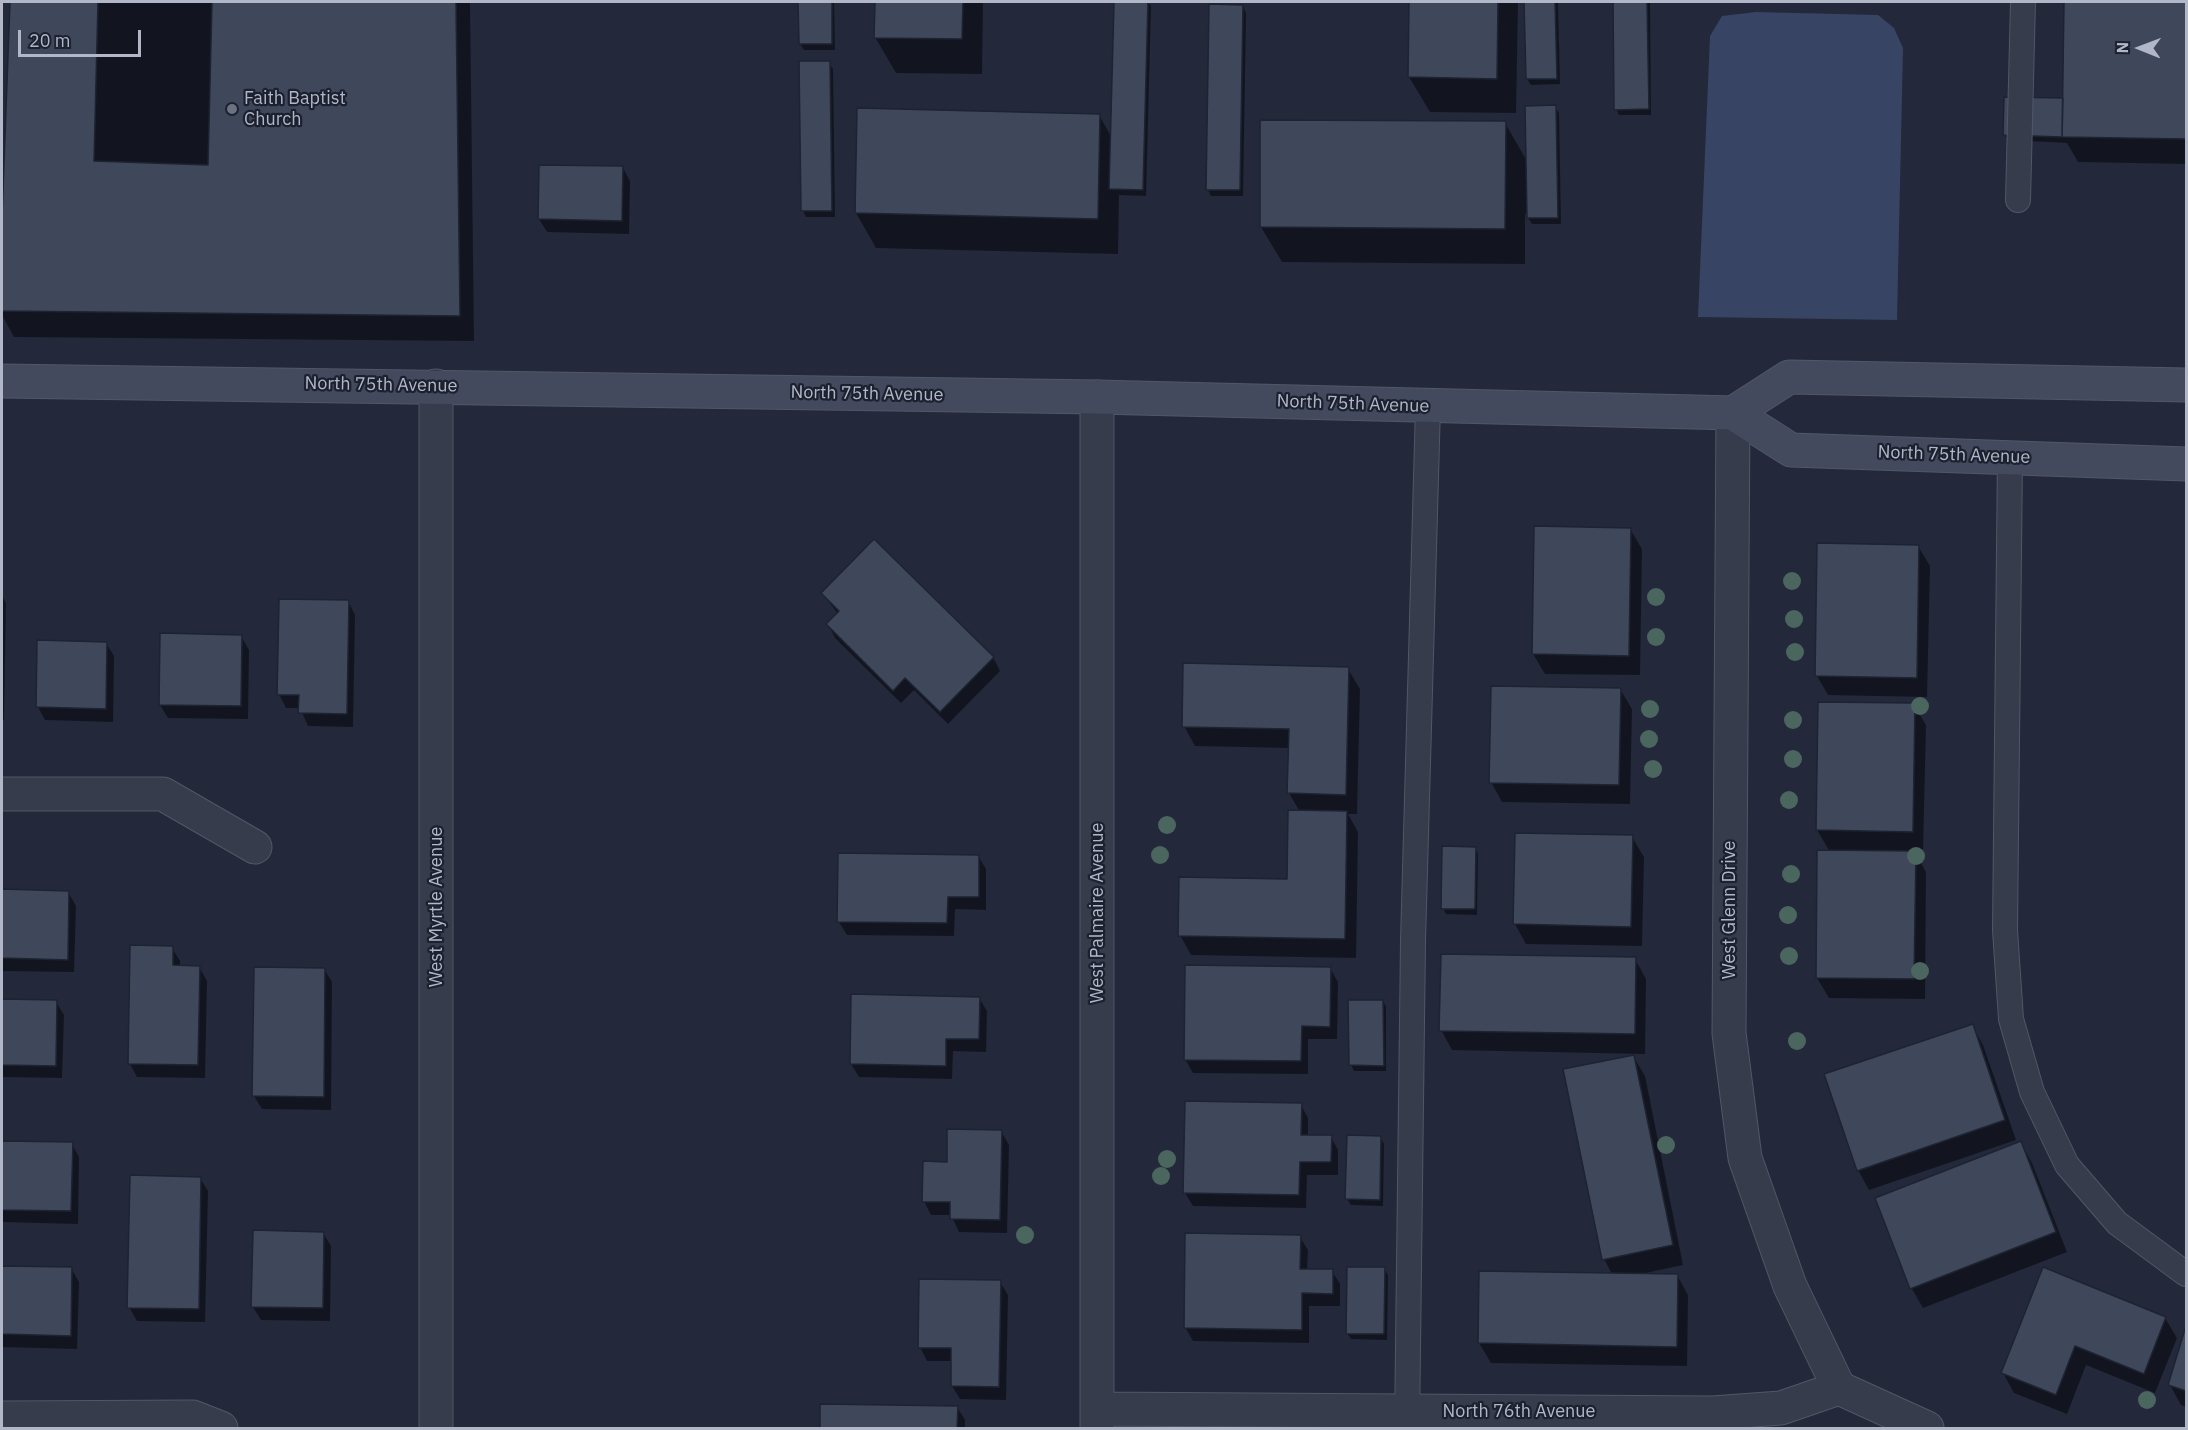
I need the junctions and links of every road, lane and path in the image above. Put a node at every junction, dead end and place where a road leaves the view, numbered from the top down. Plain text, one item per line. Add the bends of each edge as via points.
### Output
1 (2023, 2) edge
2 (2018, 200) dead end
3 (2, 381) edge
4 (2187, 385) edge
5 (436, 386) junction
6 (1097, 397) junction
7 (1428, 406) junction
8 (1733, 413) junction
9 (2010, 456) junction
10 (2187, 464) edge
11 (2, 794) edge
12 (255, 847) dead end
13 (2187, 1274) edge
14 (1839, 1388) junction
15 (2, 1418) edge
16 (1097, 1419) edge
17 (1407, 1420) edge
18 (220, 1428) edge
19 (436, 1428) edge
20 (1928, 1428) edge

1 - 2 lane
3 - 5 main road, North 75th Avenue
4 - 8 main road via 1789,377
5 - 6 main road, North 75th Avenue
5 - 19 street, West Myrtle Avenue
6 - 7 main road, North 75th Avenue
6 - 16 street, West Palmaire Avenue
7 - 8 main road, North 75th Avenue
7 - 17 lane via 1413,941
8 - 9 main road, North 75th Avenue via 1791,450
8 - 14 street, West Glenn Drive via 1729,1033 1745,1158 1790,1286
9 - 10 main road, North 75th Avenue
9 - 13 lane via 2005,930 2011,1018 2032,1092 2067,1165 2117,1223
11 - 12 street via 163,794
14 - 17 street, North 76th Avenue via 1781,1408
14 - 20 street
15 - 18 street via 193,1417
16 - 17 street, North 76th Avenue

